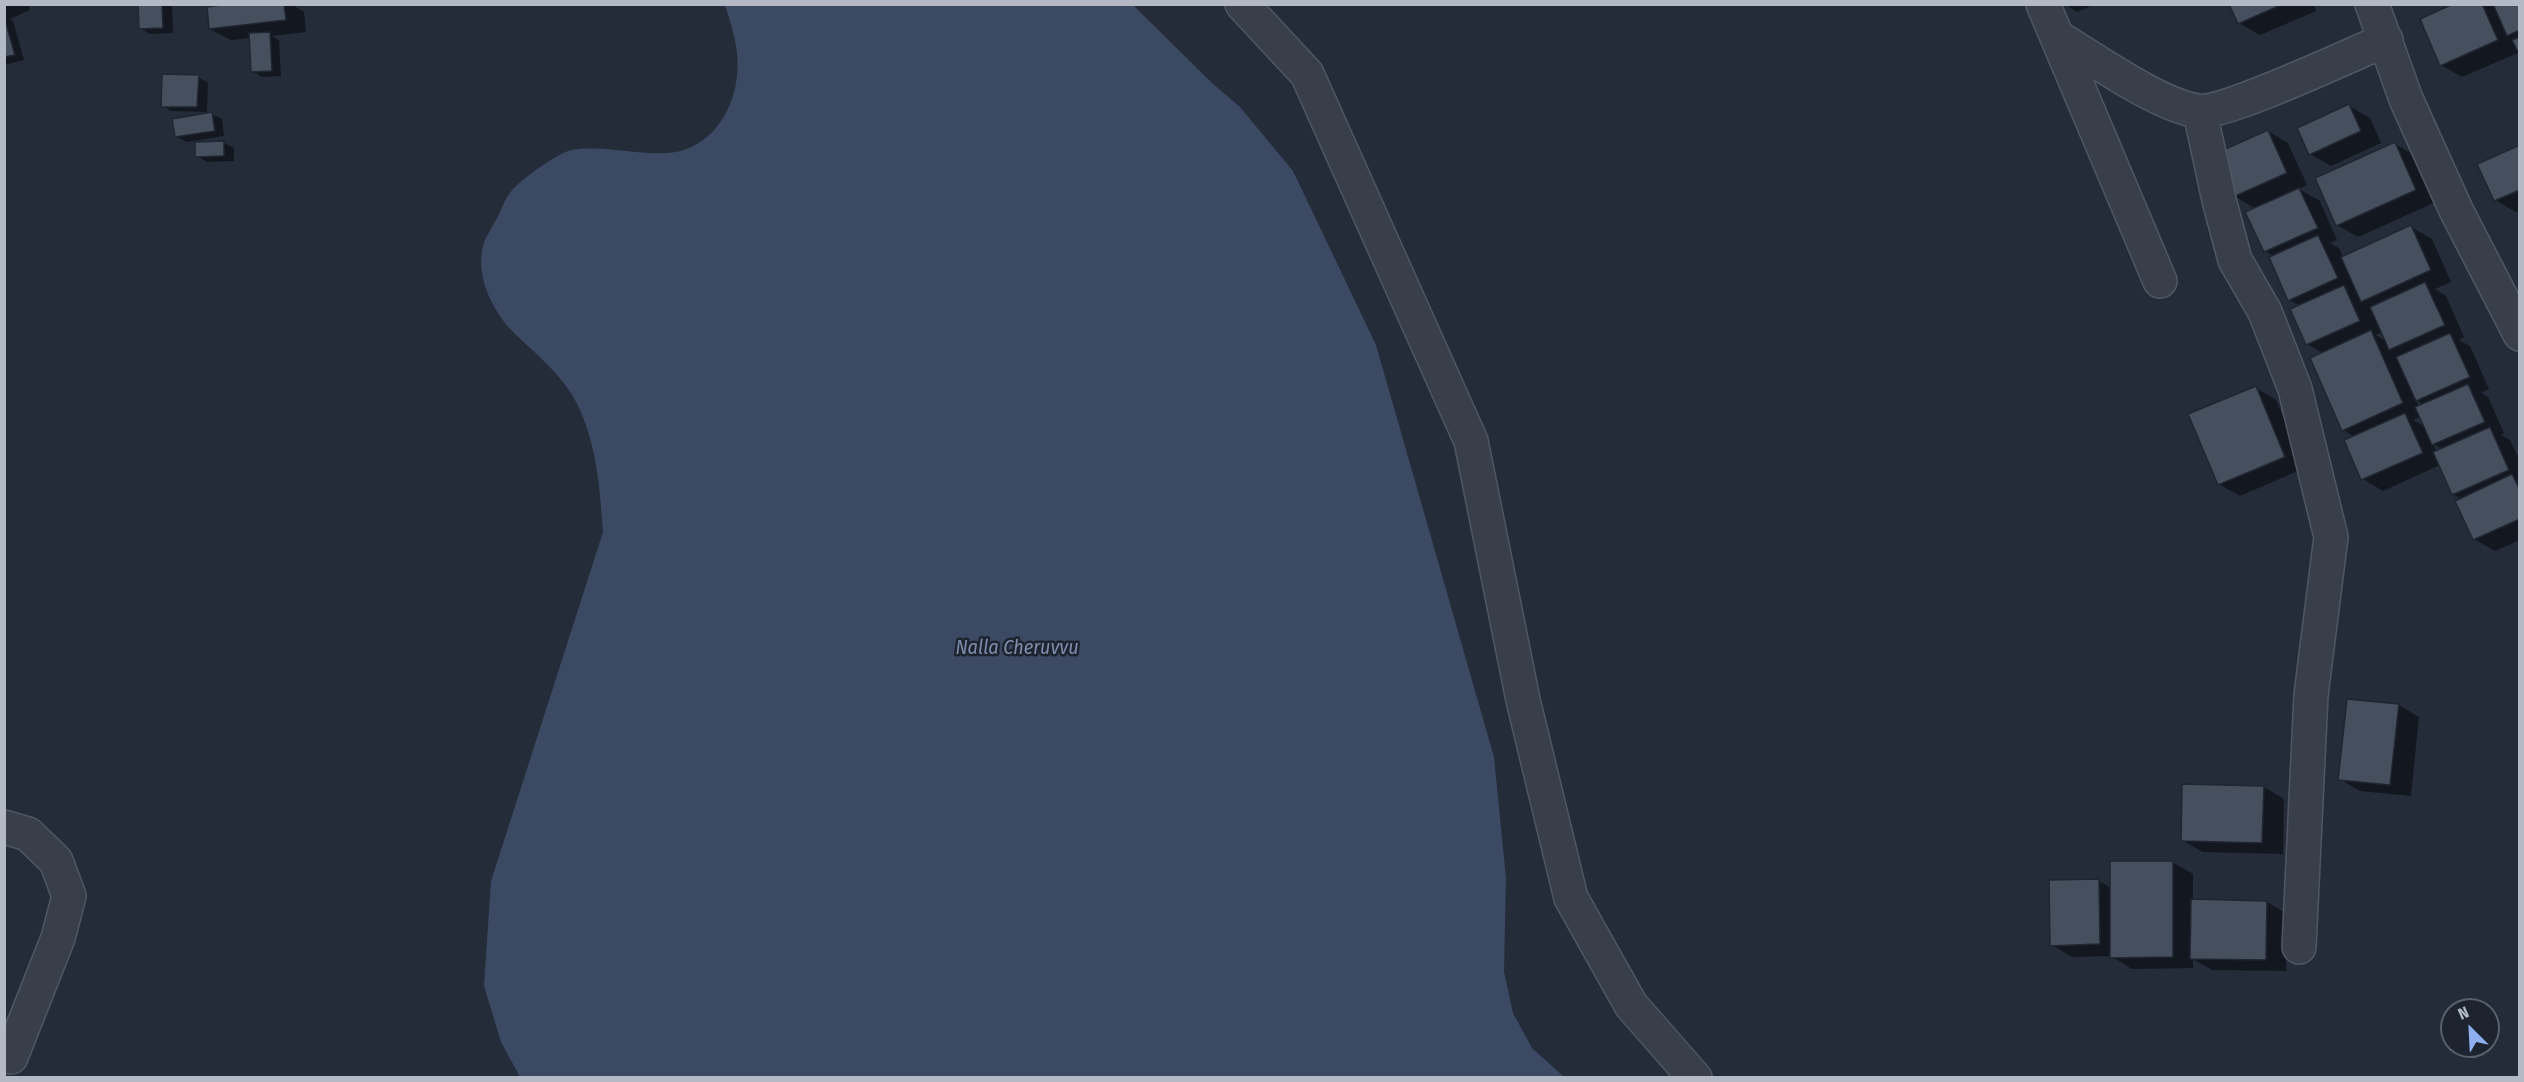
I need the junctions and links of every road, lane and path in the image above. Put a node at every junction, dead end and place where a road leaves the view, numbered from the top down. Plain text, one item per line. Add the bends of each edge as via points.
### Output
1 (1242, 4) edge
2 (2043, 4) edge
3 (2372, 4) edge
4 (2057, 37) junction
5 (2385, 40) junction
6 (2200, 112) junction
7 (2160, 281) dead end
8 (2520, 334) edge
9 (4, 826) edge
10 (2300, 947) dead end
11 (11, 1057) dead end
12 (1695, 1077) edge

1 - 12 street via 1307,74 1471,441 1523,700 1571,898 1631,1005
2 - 4 street
3 - 5 street
4 - 6 street via 2168,102
4 - 7 street
5 - 6 street via 2230,105
5 - 8 street via 2406,99 2456,210
6 - 10 street via 2235,260 2265,312 2295,389 2331,537 2311,694
9 - 11 street via 28,834 56,861 69,896 58,938

